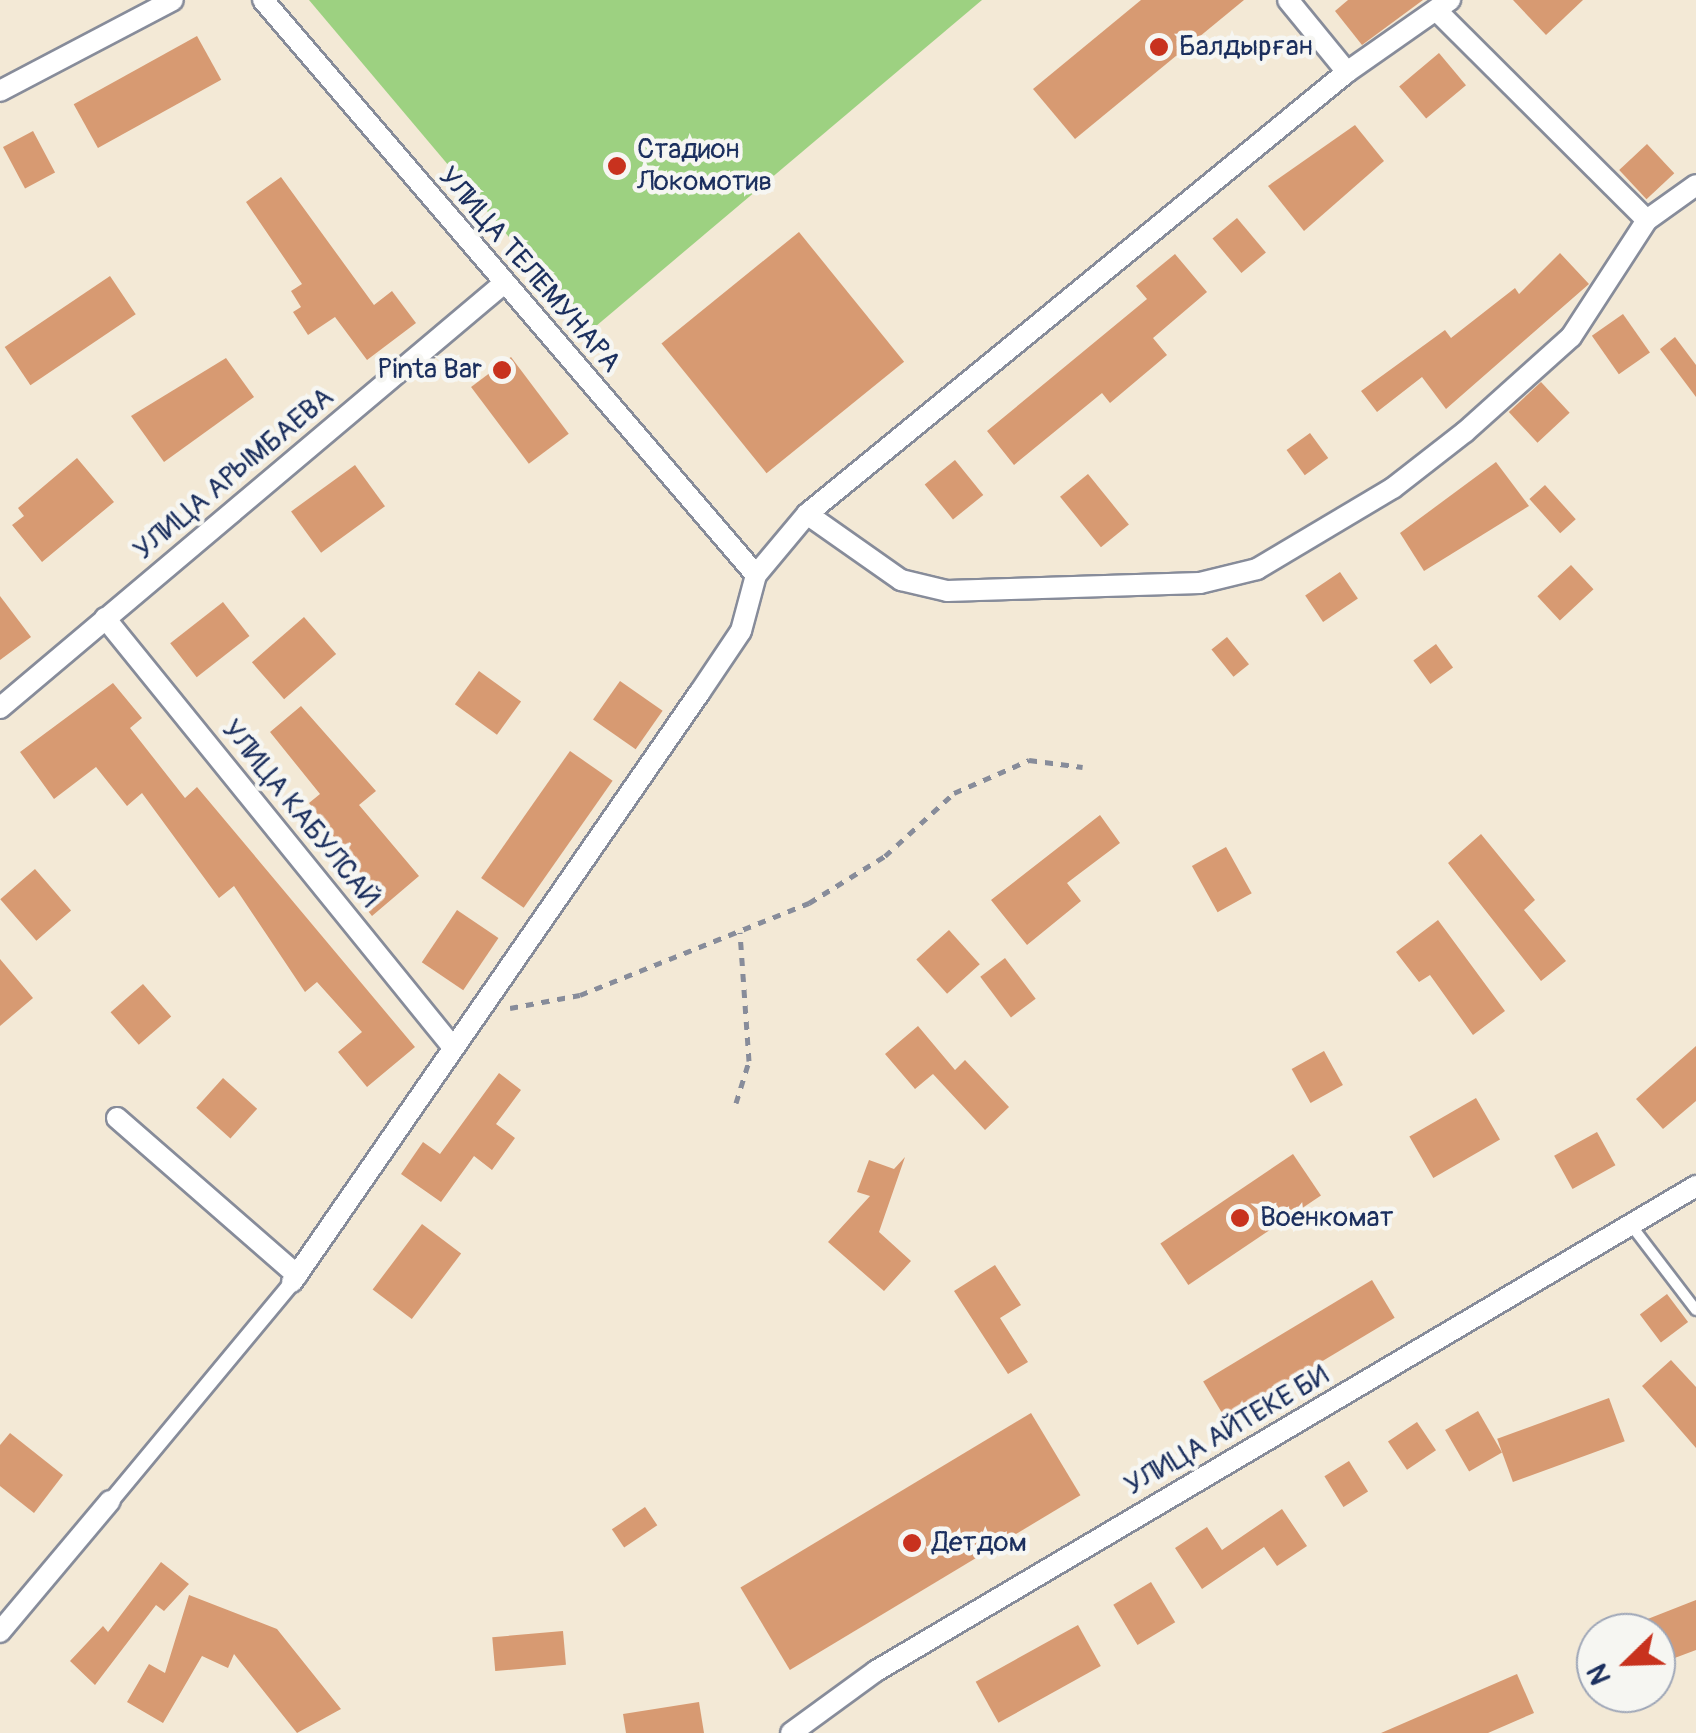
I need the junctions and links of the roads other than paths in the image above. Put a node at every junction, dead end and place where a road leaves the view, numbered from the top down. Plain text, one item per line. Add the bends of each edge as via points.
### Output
1 (173, 0) edge
2 (263, 0) edge
3 (1288, 0) edge
4 (1443, 6) edge
5 (1348, 72) junction
6 (0, 91) edge
7 (1696, 185) edge
8 (1647, 220) junction
9 (504, 284) junction
10 (807, 514) junction
11 (756, 575) junction
12 (105, 618) junction
13 (0, 708) edge
14 (451, 1045) junction
15 (117, 1118) dead end
16 (1696, 1186) edge
17 (1634, 1228) junction
18 (294, 1278) junction
19 (1696, 1310) edge
20 (110, 1501) joint
21 (0, 1632) edge
22 (791, 1733) edge

1 - 6 street
2 - 9 street, УЛИЦА ТЕЛЕМУНАРА
3 - 5 street
4 - 5 street
4 - 8 street
5 - 10 street
7 - 8 street
8 - 10 street via 1570,337 1503,398 1393,488 1257,569 1200,583 948,591 901,580
9 - 11 street, УЛИЦА ТЕЛЕМУНАРА
9 - 12 street, УЛИЦА АРЫМБАЕВА
10 - 11 street
11 - 14 street via 741,632
12 - 13 street, УЛИЦА АРЫМБАЕВА
12 - 14 street, УЛИЦА КАБУЛСАЙ
14 - 18 street
15 - 18 street
16 - 17 street, УЛИЦА АЙТЕКЕ БИ
17 - 19 lane
17 - 22 street, УЛИЦА АЙТЕКЕ БИ via 876,1671
18 - 20 street
20 - 21 street

